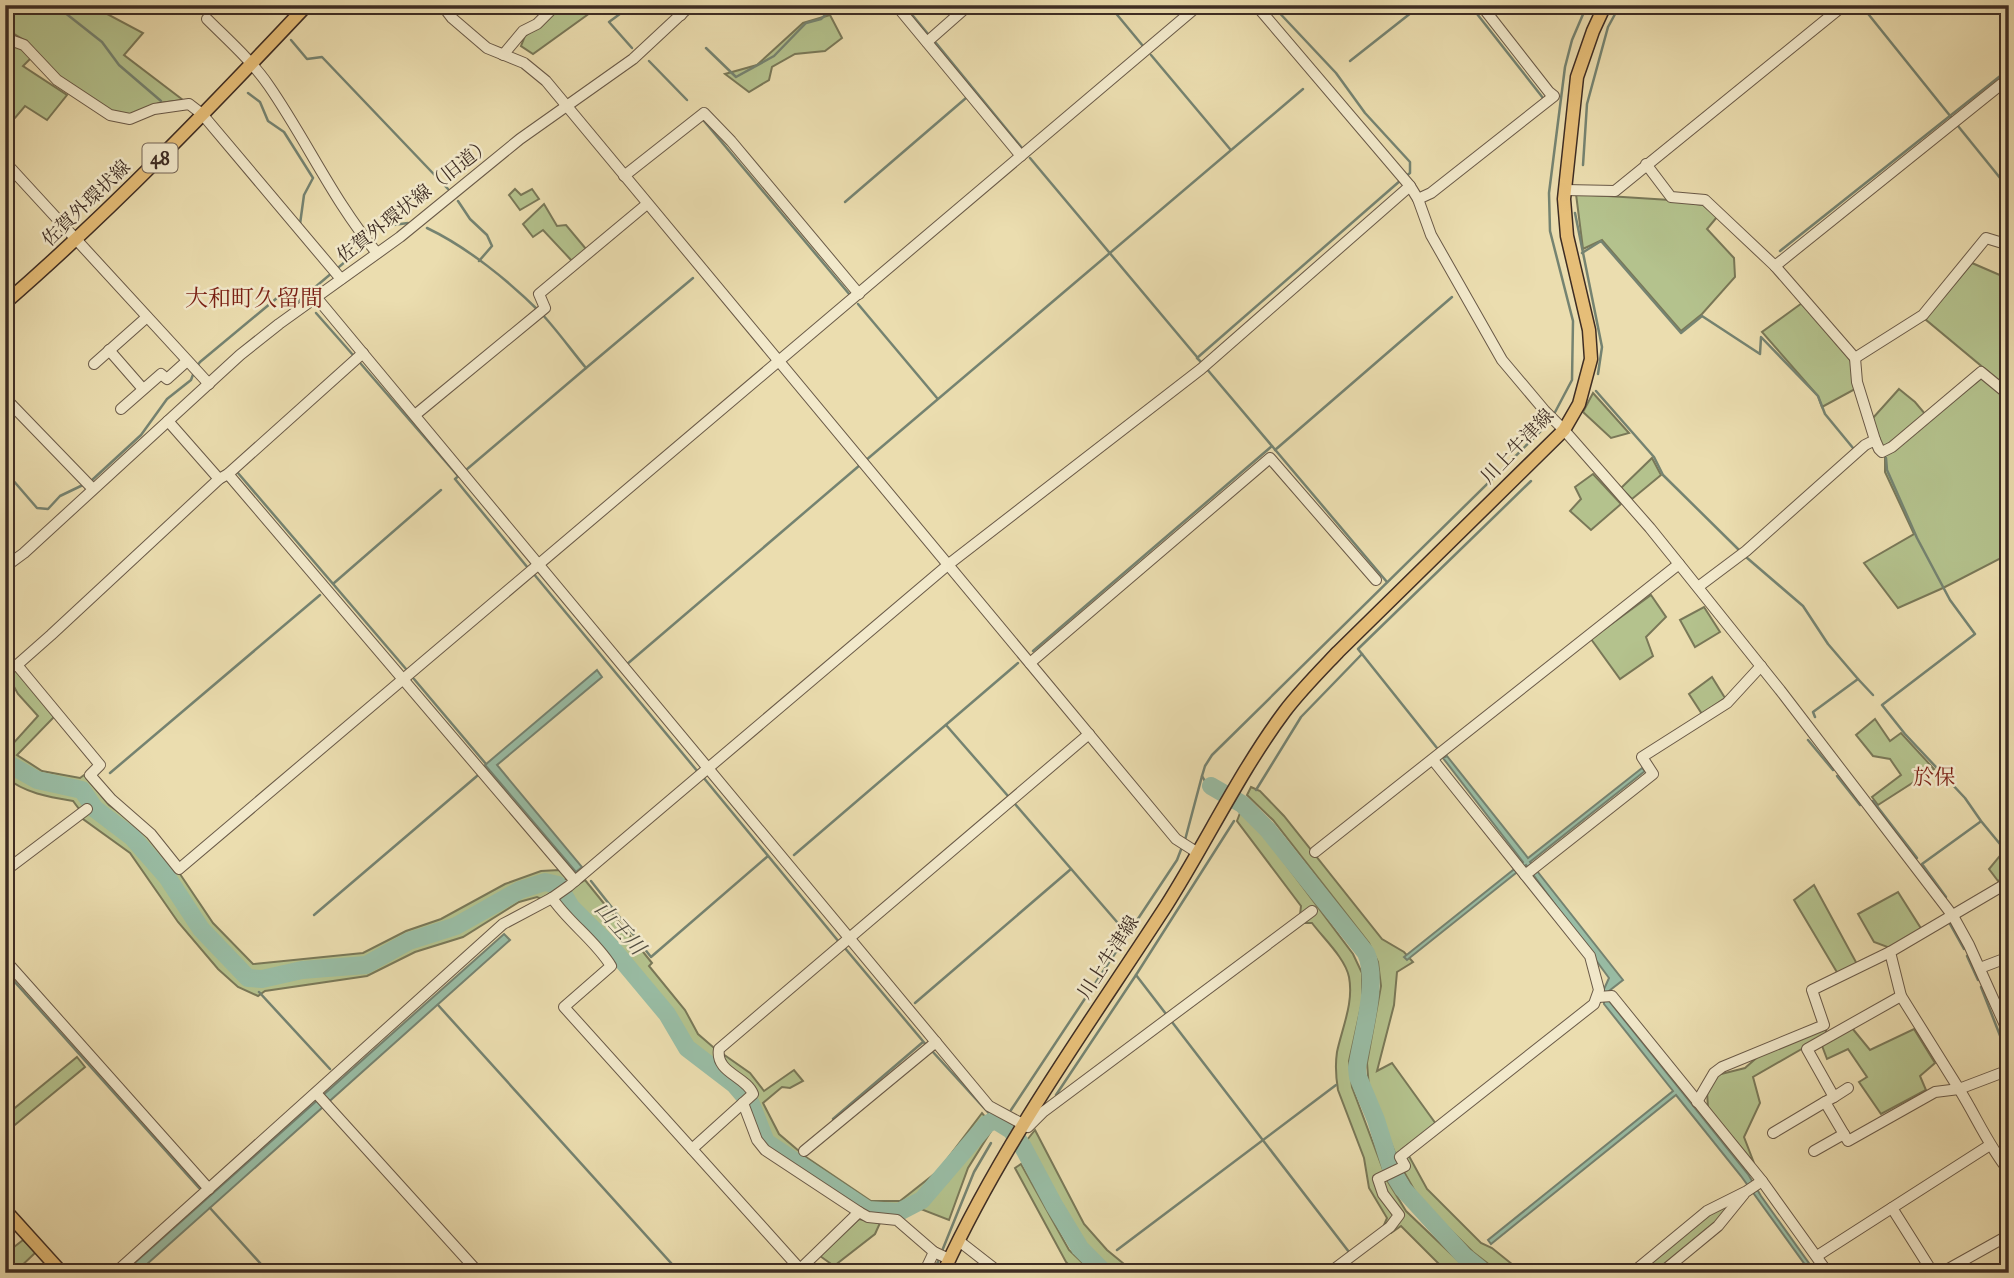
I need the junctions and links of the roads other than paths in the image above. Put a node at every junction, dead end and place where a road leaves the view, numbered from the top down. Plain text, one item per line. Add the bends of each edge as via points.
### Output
1 (307, 5) edge
2 (442, 5) edge
3 (556, 5) edge
4 (673, 5) edge
5 (691, 5) edge
6 (896, 5) edge
7 (969, 5) edge
8 (1199, 5) edge
9 (1256, 5) edge
10 (1481, 5) edge
11 (1605, 5) edge
12 (1844, 5) edge
13 (681, 15) junction
14 (207, 19) dead end
15 (5, 38) edge
16 (927, 42) junction
17 (503, 55) junction
18 (251, 64) junction
19 (2009, 78) edge
20 (567, 107) junction
21 (202, 114) junction
22 (1021, 156) junction
23 (5, 162) edge
24 (1646, 164) junction
25 (624, 176) junction
26 (1410, 186) junction
27 (1565, 190) junction
28 (1418, 199) junction
29 (647, 204) junction
30 (76, 240) junction
31 (2009, 245) edge
32 (377, 253) junction
33 (1775, 266) junction
34 (336, 273) junction
35 (859, 294) junction
36 (316, 297) junction
37 (5, 303) edge
38 (147, 317) junction
39 (109, 350) junction
40 (363, 353) junction
41 (1854, 358) junction
42 (779, 362) junction
43 (189, 363) junction
44 (94, 364) dead end
45 (209, 384) junction
46 (144, 389) junction
47 (2009, 394) edge
48 (5, 398) edge
49 (121, 409) dead end
50 (415, 415) junction
51 (168, 421) junction
52 (1561, 427) junction
53 (1875, 440) junction
54 (224, 477) junction
55 (93, 489) junction
56 (1679, 564) junction
57 (540, 565) junction
58 (949, 565) junction
59 (5, 567) edge
60 (1376, 580) dead end
61 (1698, 587) junction
62 (1030, 663) junction
63 (17, 664) junction
64 (1761, 666) junction
65 (5, 670) edge
66 (403, 681) junction
67 (1089, 734) junction
68 (1433, 760) junction
69 (709, 768) junction
70 (87, 809) dead end
71 (1193, 850) junction
72 (1315, 852) dead end
73 (1526, 870) junction
74 (5, 871) edge
75 (2009, 882) edge
76 (572, 883) junction
77 (552, 898) junction
78 (1312, 911) dead end
79 (1952, 916) junction
80 (850, 938) junction
81 (1890, 952) junction
82 (2009, 957) edge
83 (5, 960) edge
84 (1980, 968) junction
85 (1901, 996) junction
86 (1598, 997) junction
87 (2009, 1034) edge
88 (936, 1042) junction
89 (2009, 1070) edge
90 (1848, 1088) dead end
91 (1959, 1089) junction
92 (316, 1093) junction
93 (1829, 1100) junction
94 (1697, 1102) junction
95 (743, 1103) junction
96 (1022, 1125) junction
97 (1773, 1133) dead end
98 (1844, 1134) junction
99 (1990, 1145) junction
100 (692, 1149) junction
101 (804, 1151) dead end
102 (1814, 1151) dead end
103 (2009, 1171) edge
104 (1762, 1181) junction
105 (209, 1189) junction
106 (1747, 1191) junction
107 (1892, 1208) junction
108 (5, 1210) edge
109 (859, 1212) junction
110 (2009, 1235) edge
111 (958, 1241) junction
112 (934, 1252) junction
113 (1816, 1256) junction
114 (949, 1259) junction
115 (798, 1271) edge
116 (62, 1273) edge
117 (115, 1273) edge
118 (479, 1273) edge
119 (924, 1273) edge
120 (943, 1273) edge
121 (1000, 1273) edge
122 (1329, 1273) edge
123 (1632, 1273) edge
124 (1661, 1273) edge
125 (1828, 1273) edge
126 (1933, 1273) edge
127 (1941, 1273) edge

1 - 18 main road, 佐賀外環状線 / 48
2 - 17 street via 469,34
3 - 17 street via 523,31
4 - 13 street
5 - 13 street, 佐賀外環状線（旧道）
6 - 16 street
7 - 16 street
8 - 22 street
9 - 26 street
10 - 28 street via 1554,96
11 - 27 main road, 川上牛津線 via 1577,77
12 - 24 street
13 - 20 street, 佐賀外環状線（旧道） via 633,59
14 - 18 street
15 - 21 street via 24,45 57,80 110,115 130,119 155,109 189,104
16 - 22 street
17 - 20 street via 524,63
18 - 21 main road, 佐賀外環状線 / 48
18 - 32 street
19 - 33 street
20 - 25 street
20 - 32 street, 佐賀外環状線（旧道）
21 - 30 main road, 佐賀外環状線 / 48
21 - 34 street
22 - 35 street
23 - 30 street
24 - 27 street via 1615,191
24 - 33 street via 1671,197 1705,200
25 - 29 street
25 - 35 street via 704,113
26 - 28 street
26 - 58 street via 1205,366
27 - 52 main road, 川上牛津線 via 1567,236 1589,330 1591,359 1579,404
28 - 52 street via 1431,235 1503,360
29 - 42 street
29 - 50 street via 539,294 545,308
30 - 37 main road, 佐賀外環状線 / 48
30 - 38 street
31 - 41 street via 1986,238 1923,315
32 - 34 street, 佐賀外環状線（旧道）
33 - 41 street
34 - 36 street, 佐賀外環状線（旧道）
35 - 42 street
36 - 40 street
36 - 45 street, 佐賀外環状線（旧道）
38 - 39 street
38 - 43 street
39 - 44 street
39 - 46 street
40 - 50 street
40 - 54 street
41 - 53 street
42 - 57 street
42 - 58 street
43 - 45 street
43 - 46 street via 167,379 161,374
45 - 51 street, 佐賀外環状線（旧道）
46 - 49 street
47 - 53 street via 1981,372 1892,447 1882,452
48 - 55 street
50 - 57 street
51 - 54 street
51 - 55 street, 佐賀外環状線（旧道）
52 - 56 street
52 - 71 main road, 川上牛津線 via 1309,682
53 - 61 street
54 - 63 street
54 - 66 street
55 - 59 street, 佐賀外環状線（旧道）
56 - 61 street
56 - 68 street
57 - 66 street
57 - 69 street
58 - 62 street
58 - 69 street
60 - 62 street via 1270,458
61 - 64 street
62 - 67 street
63 - 65 street
63 - 66 street via 100,765 90,775 151,834 179,869
64 - 73 street via 1727,703 1642,757 1653,774
64 - 79 street
66 - 76 street
67 - 71 street via 1176,839
67 - 80 street
68 - 72 street
68 - 73 street
69 - 76 street
69 - 80 street
70 - 74 street
71 - 96 main road, 川上牛津線 via 1167,904
73 - 86 street via 1590,956
75 - 79 street
76 - 77 street
77 - 92 street via 503,924
77 - 100 street via 611,966 564,1007
78 - 96 street via 1028,1127
79 - 81 street
79 - 84 street
80 - 88 street
80 - 95 street via 719,1049 722,1066 753,1094
81 - 85 street
81 - 94 street via 1812,990 1824,1025 1722,1067
82 - 84 street
83 - 105 street
84 - 87 street
85 - 91 street
85 - 93 street via 1807,1049
86 - 94 street via 1612,996
86 - 122 street via 1400,1157 1405,1166 1378,1179 1399,1215
88 - 96 street via 989,1106
88 - 101 street
89 - 91 street
90 - 93 street
91 - 98 street via 1935,1093 1848,1141
91 - 99 street
92 - 105 street
92 - 118 street
93 - 97 street
93 - 98 street
94 - 104 street
95 - 100 street
95 - 109 street via 765,1150
96 - 111 main road, 川上牛津線
98 - 102 street
99 - 103 street
99 - 107 street
100 - 115 street
104 - 106 street
104 - 113 street
105 - 117 street
106 - 123 street via 1707,1211
106 - 124 street via 1718,1226
107 - 113 street
107 - 126 street
108 - 116 main road
109 - 112 street via 897,1220
109 - 115 street
110 - 127 street
111 - 114 main road
111 - 121 street
112 - 114 street
112 - 119 street
113 - 125 street
114 - 120 main road

